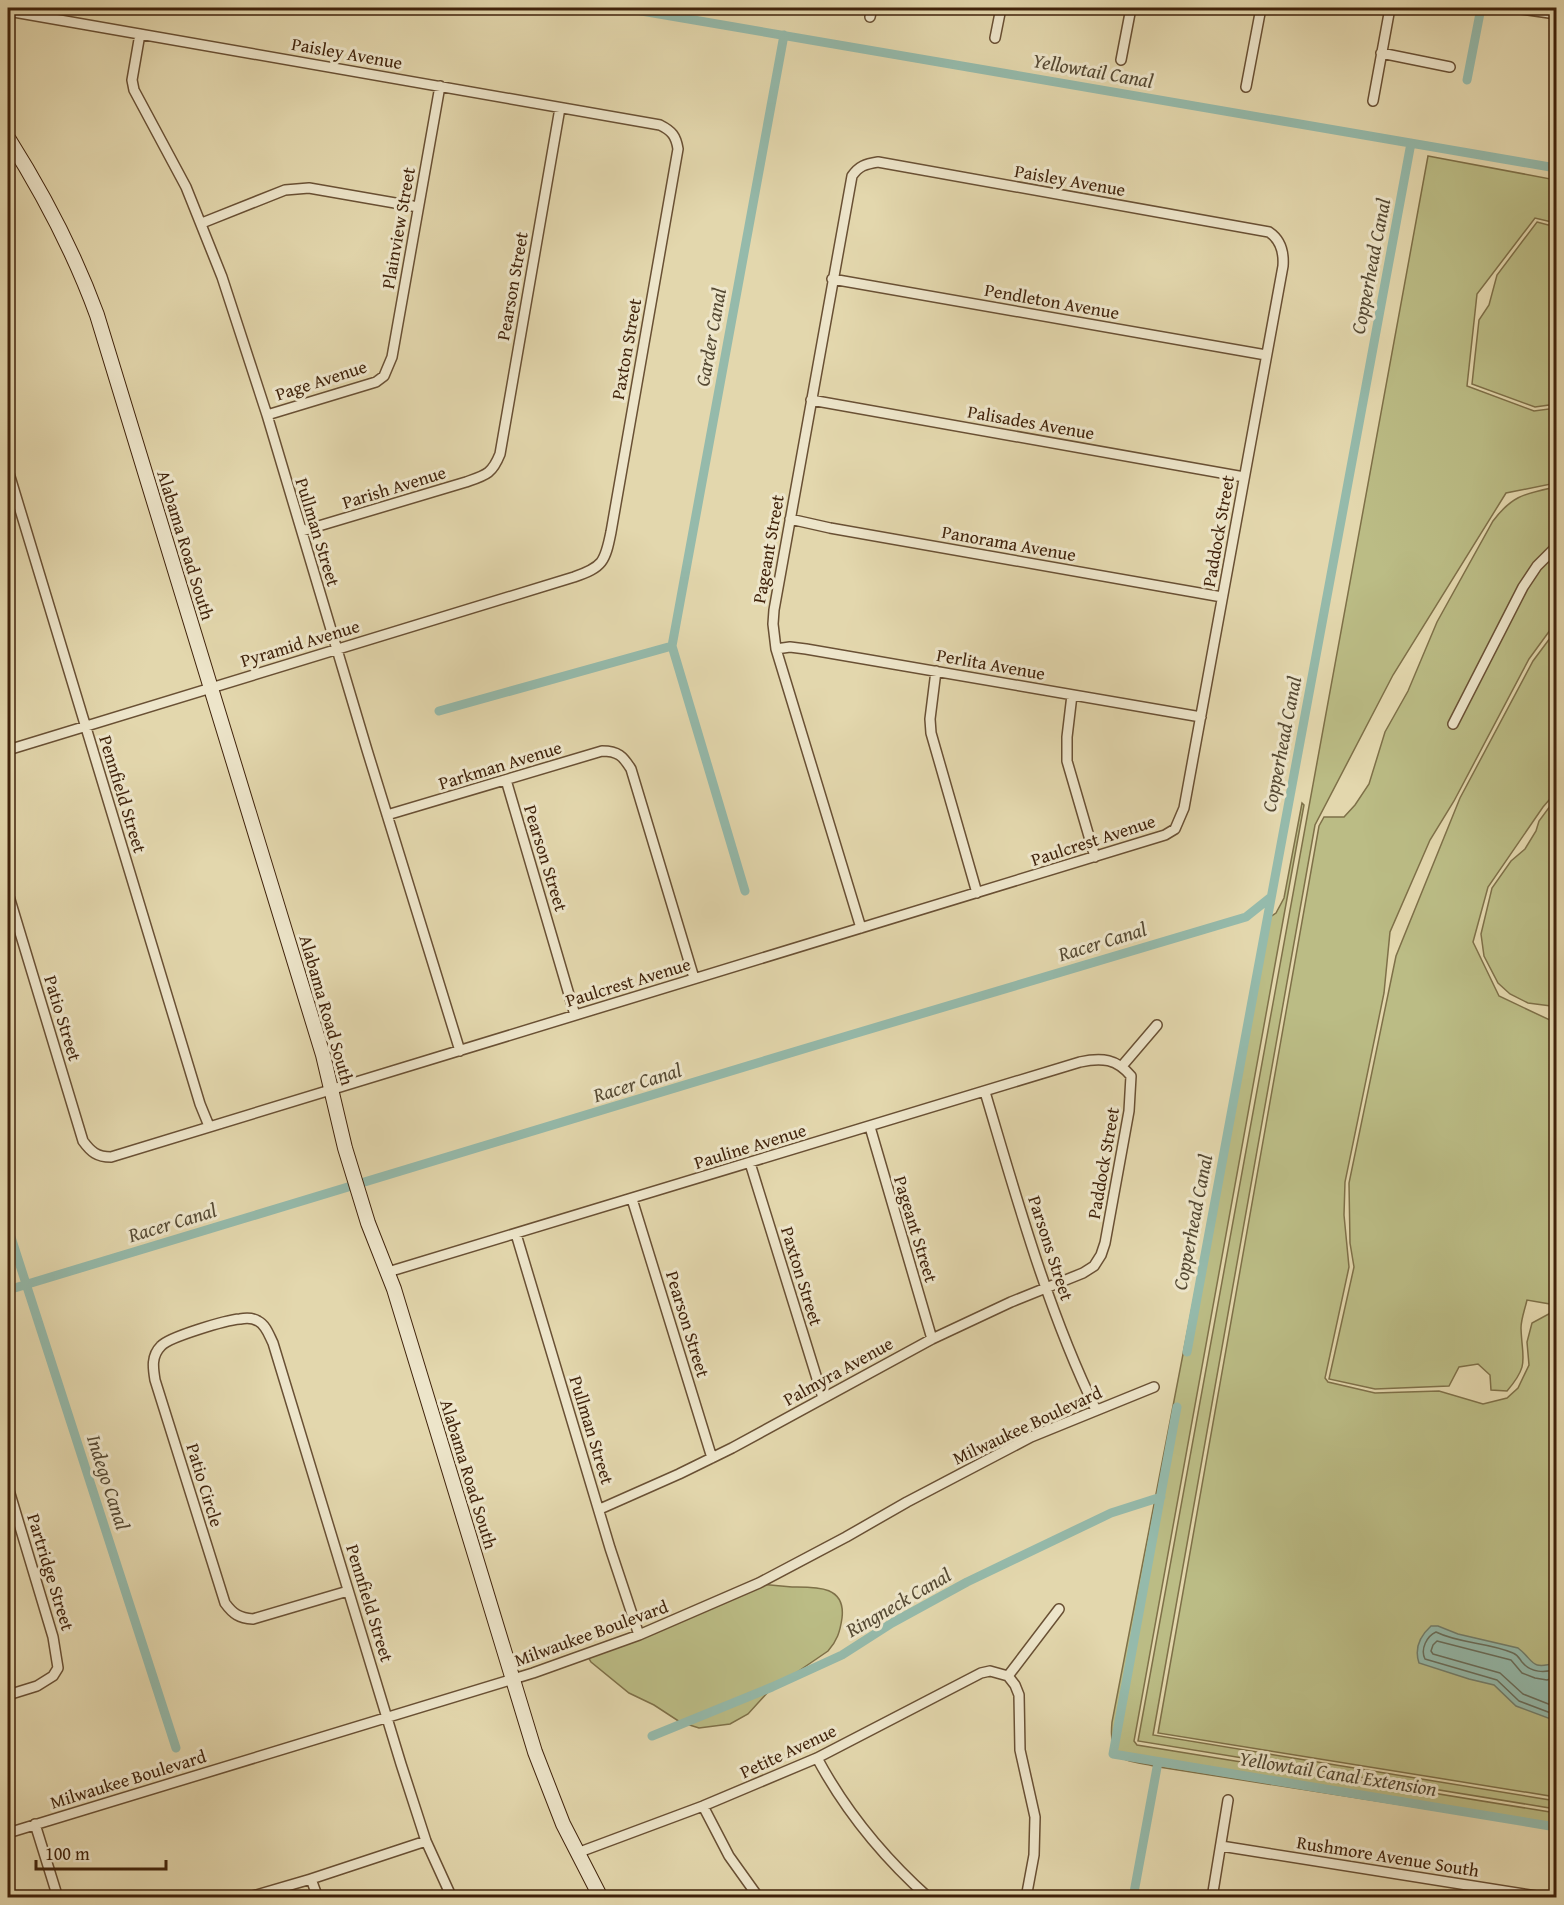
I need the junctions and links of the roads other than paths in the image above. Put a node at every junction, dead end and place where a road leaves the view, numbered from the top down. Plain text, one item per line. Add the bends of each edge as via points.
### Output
1 (1001, 8) edge
2 (1131, 8) edge
3 (1261, 8) edge
4 (1390, 8) edge
5 (1515, 8) edge
6 (8, 11) edge
7 (1557, 14) edge
8 (140, 34) junction
9 (995, 38) dead end
10 (1382, 54) junction
11 (1121, 60) dead end
12 (1450, 67) dead end
13 (440, 86) junction
14 (1246, 87) dead end
15 (1373, 101) dead end
16 (560, 108) junction
17 (8, 138) edge
18 (676, 138) joint
19 (858, 168) joint
20 (418, 207) junction
21 (202, 223) junction
22 (1277, 237) joint
23 (832, 279) junction
24 (1266, 355) junction
25 (384, 376) joint
26 (811, 400) junction
27 (267, 415) junction
28 (494, 469) joint
29 (8, 470) edge
30 (1244, 477) junction
31 (790, 519) junction
32 (302, 531) junction
33 (1557, 547) edge
34 (601, 564) joint
35 (1222, 597) junction
36 (776, 649) junction
37 (338, 650) junction
38 (936, 671) junction
39 (210, 687) junction
40 (1071, 695) junction
41 (1201, 717) junction
42 (1453, 724) dead end
43 (85, 727) junction
44 (8, 750) edge
45 (506, 780) junction
46 (387, 815) junction
47 (1175, 829) joint
48 (1095, 857) junction
49 (8, 893) edge
50 (977, 893) junction
51 (861, 928) junction
52 (694, 978) junction
53 (575, 1015) junction
54 (1157, 1025) dead end
55 (460, 1051) junction
56 (1122, 1066) junction
57 (332, 1090) junction
58 (985, 1092) junction
59 (209, 1126) junction
60 (870, 1127) junction
61 (90, 1151) joint
62 (750, 1163) junction
63 (632, 1199) junction
64 (516, 1234) junction
65 (1094, 1266) joint
66 (388, 1272) junction
67 (1045, 1287) junction
68 (256, 1320) joint
69 (932, 1339) junction
70 (1154, 1387) dead end
71 (823, 1398) junction
72 (1096, 1410) junction
73 (712, 1458) junction
74 (8, 1487) edge
75 (600, 1509) junction
76 (348, 1591) junction
77 (1059, 1609) dead end
78 (639, 1635) junction
79 (1008, 1676) junction
80 (512, 1678) junction
81 (8, 1695) edge
82 (387, 1718) junction
83 (816, 1758) junction
84 (1228, 1800) dead end
85 (703, 1806) junction
86 (36, 1824) junction
87 (8, 1833) edge
88 (426, 1841) junction
89 (1221, 1846) junction
90 (577, 1852) junction
91 (311, 1879) junction
92 (58, 1898) edge
93 (246, 1898) edge
94 (318, 1898) edge
95 (452, 1898) edge
96 (601, 1898) edge
97 (759, 1898) edge
98 (929, 1898) edge
99 (1026, 1898) edge
100 (1212, 1898) edge
101 (1550, 1898) edge

1 - 9 street
2 - 11 street
3 - 14 street
4 - 10 street
5 - 7 street
6 - 8 street, Paisley Avenue
8 - 13 street, Paisley Avenue
8 - 21 street, Pullman Street via 132,80 134,90
10 - 12 street
10 - 15 street
13 - 16 street, Paisley Avenue
13 - 20 street, Plainview Street
16 - 18 street, Paisley Avenue via 660,125
16 - 28 street, Pearson Street via 500,454
17 - 39 street, Alabama Road South via 57,220 86,284
18 - 34 street, Paxton Street via 678,148 613,521
19 - 22 street, Paisley Avenue via 878,162 1259,229
19 - 23 street, Pageant Street via 849,186
20 - 21 street via 298,188
20 - 25 street, Plainview Street via 392,357
21 - 27 street, Pullman Street
22 - 24 street, Paddock Street via 1284,256
23 - 24 street, Pendleton Avenue
23 - 26 street, Pageant Street
24 - 30 street, Paddock Street
25 - 27 street, Page Avenue via 376,382
26 - 30 street, Palisades Avenue
26 - 31 street, Pageant Street
27 - 32 street, Pullman Street
28 - 32 street, Parish Avenue via 485,476
29 - 43 street, Pennfield Street
30 - 35 street, Paddock Street
31 - 35 street, Panorama Avenue
31 - 36 street, Pageant Street via 773,617
32 - 37 street, Pullman Street
33 - 42 street via 1523,587
34 - 37 street, Pyramid Avenue via 574,577
35 - 41 street, Paddock Street
36 - 38 street, Perlita Avenue via 806,649
36 - 51 street, Pageant Street
37 - 39 street, Pyramid Avenue
37 - 46 street, Pullman Street
38 - 40 street, Perlita Avenue
38 - 50 street via 931,733
39 - 43 street, Pyramid Avenue
39 - 57 street, Alabama Road South
40 - 41 street, Perlita Avenue
40 - 48 street via 1067,761
41 - 47 street, Paddock Street via 1184,808
43 - 44 street, Pyramid Avenue
43 - 59 street, Pennfield Street
45 - 46 street, Parkman Avenue
45 - 52 street, Parkman Avenue via 602,751 622,755 631,769
45 - 53 street, Pearson Street
46 - 55 street, Pullman Street
47 - 48 street, Paulcrest Avenue
48 - 50 street, Paulcrest Avenue
49 - 61 street, Patio Street via 83,1141
50 - 51 street, Paulcrest Avenue
51 - 52 street, Paulcrest Avenue
52 - 53 street, Paulcrest Avenue
53 - 55 street, Paulcrest Avenue
54 - 56 street
55 - 57 street, Paulcrest Avenue
56 - 58 street, Pauline Avenue via 1107,1059 1091,1059
56 - 65 street, Paddock Street via 1131,1076 1129,1111 1105,1243
57 - 59 street, Paulcrest Avenue
57 - 66 street, Alabama Road South via 350,1165
58 - 60 street, Pauline Avenue
58 - 67 street, Parsons Street
59 - 61 street, Paulcrest Avenue via 111,1157
60 - 62 street, Pauline Avenue
60 - 69 street, Pageant Street
62 - 63 street, Pauline Avenue
62 - 71 street, Paxton Street
63 - 64 street, Pauline Avenue
63 - 73 street, Pearson Street
64 - 66 street, Pauline Avenue
64 - 75 street, Pullman Street
65 - 67 street, Palmyra Avenue
66 - 80 street, Alabama Road South
67 - 69 street, Palmyra Avenue
67 - 72 street, Parsons Street
68 - 76 street, Pennfield Street via 264,1325 273,1343
68 - 76 street, Patio Circle via 241,1318 170,1340 153,1356 158,1391 218,1584 233,1614 253,1619
69 - 71 street, Palmyra Avenue
70 - 72 street, Milwaukee Boulevard
71 - 73 street, Palmyra Avenue
72 - 78 street, Milwaukee Boulevard via 993,1456 759,1583
73 - 75 street, Palmyra Avenue
74 - 81 street, Partridge Street via 56,1648 57,1668 53,1676 37,1686
75 - 78 street, Pullman Street
76 - 82 street, Pennfield Street
77 - 79 street
78 - 80 street, Milwaukee Boulevard
79 - 83 street, Petite Avenue via 990,1671 974,1676
79 - 99 street via 1019,1695 1020,1750 1035,1817 1034,1856
80 - 82 street, Milwaukee Boulevard
80 - 90 street, Alabama Road South via 546,1784
82 - 86 street, Milwaukee Boulevard
82 - 88 street, Pennfield Street
83 - 85 street, Petite Avenue
83 - 98 street via 867,1836
84 - 89 street
85 - 90 street, Petite Avenue
85 - 97 street via 729,1856
86 - 87 street, Milwaukee Boulevard
86 - 92 street
88 - 91 street
88 - 95 street, Pennfield Street
89 - 100 street
89 - 101 street, Rushmore Avenue South
90 - 96 street, Alabama Road South
91 - 93 street
91 - 94 street

